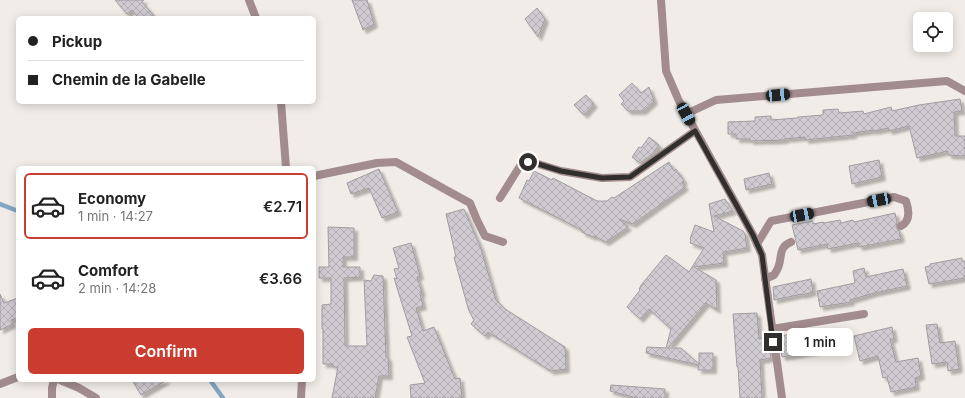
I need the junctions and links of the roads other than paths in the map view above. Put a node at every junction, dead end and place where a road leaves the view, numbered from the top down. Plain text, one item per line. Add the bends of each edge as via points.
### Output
1 (249, 0) edge
2 (661, 0) edge
3 (255, 16) edge
4 (964, 91) edge
5 (281, 104) edge
6 (686, 114) junction
7 (695, 131) junction
8 (286, 166) edge
9 (316, 176) edge
10 (500, 198) dead end
11 (901, 226) dead end
12 (503, 242) dead end
13 (791, 242) dead end
14 (757, 244) junction
15 (765, 279) junction
16 (864, 314) dead end
17 (772, 329) junction
18 (16, 378) edge
19 (54, 382) edge
20 (65, 382) edge
21 (302, 382) edge
22 (0, 384) edge
23 (52, 398) edge
24 (96, 398) edge
25 (301, 398) edge
26 (782, 398) edge

1 - 3 street
2 - 6 street via 666,72
4 - 6 street via 947,81 716,100
5 - 8 street
6 - 7 street
7 - 10 street via 630,177 602,178 528,162 520,166
7 - 14 street
9 - 12 street via 377,163 396,162 470,203 485,236
11 - 14 street via 906,224 909,208 906,201 894,197 771,221
13 - 15 street via 783,248 774,275
14 - 15 street via 762,255
15 - 17 street
16 - 17 street
17 - 26 street
18 - 22 street
19 - 23 street
20 - 24 street
21 - 25 street

